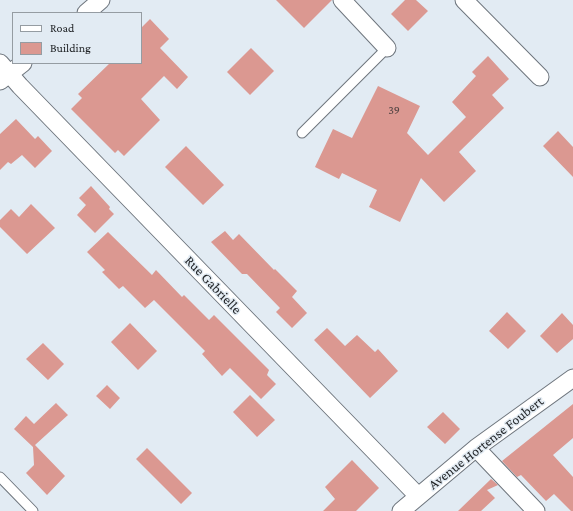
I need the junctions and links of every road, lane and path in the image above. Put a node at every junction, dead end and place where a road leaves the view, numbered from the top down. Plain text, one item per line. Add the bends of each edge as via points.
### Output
1 (101, 0) edge
2 (342, 0) edge
3 (464, 0) edge
4 (87, 12) edge
5 (387, 48) joint
6 (21, 64) edge
7 (3, 72) edge
8 (540, 77) dead end
9 (302, 133) dead end
10 (573, 378) edge
11 (476, 448) junction
12 (0, 477) edge
13 (418, 496) junction
14 (33, 511) edge
15 (401, 511) edge
16 (536, 511) edge

1 - 4 street
2 - 5 street
3 - 8 street
5 - 9 lane
6 - 7 street
7 - 13 street, Rue Gabrielle
10 - 11 street, Avenue Hortense Foubert
11 - 13 street, Avenue Hortense Foubert
11 - 16 street
12 - 14 lane
13 - 15 street, Avenue Hortense Foubert

